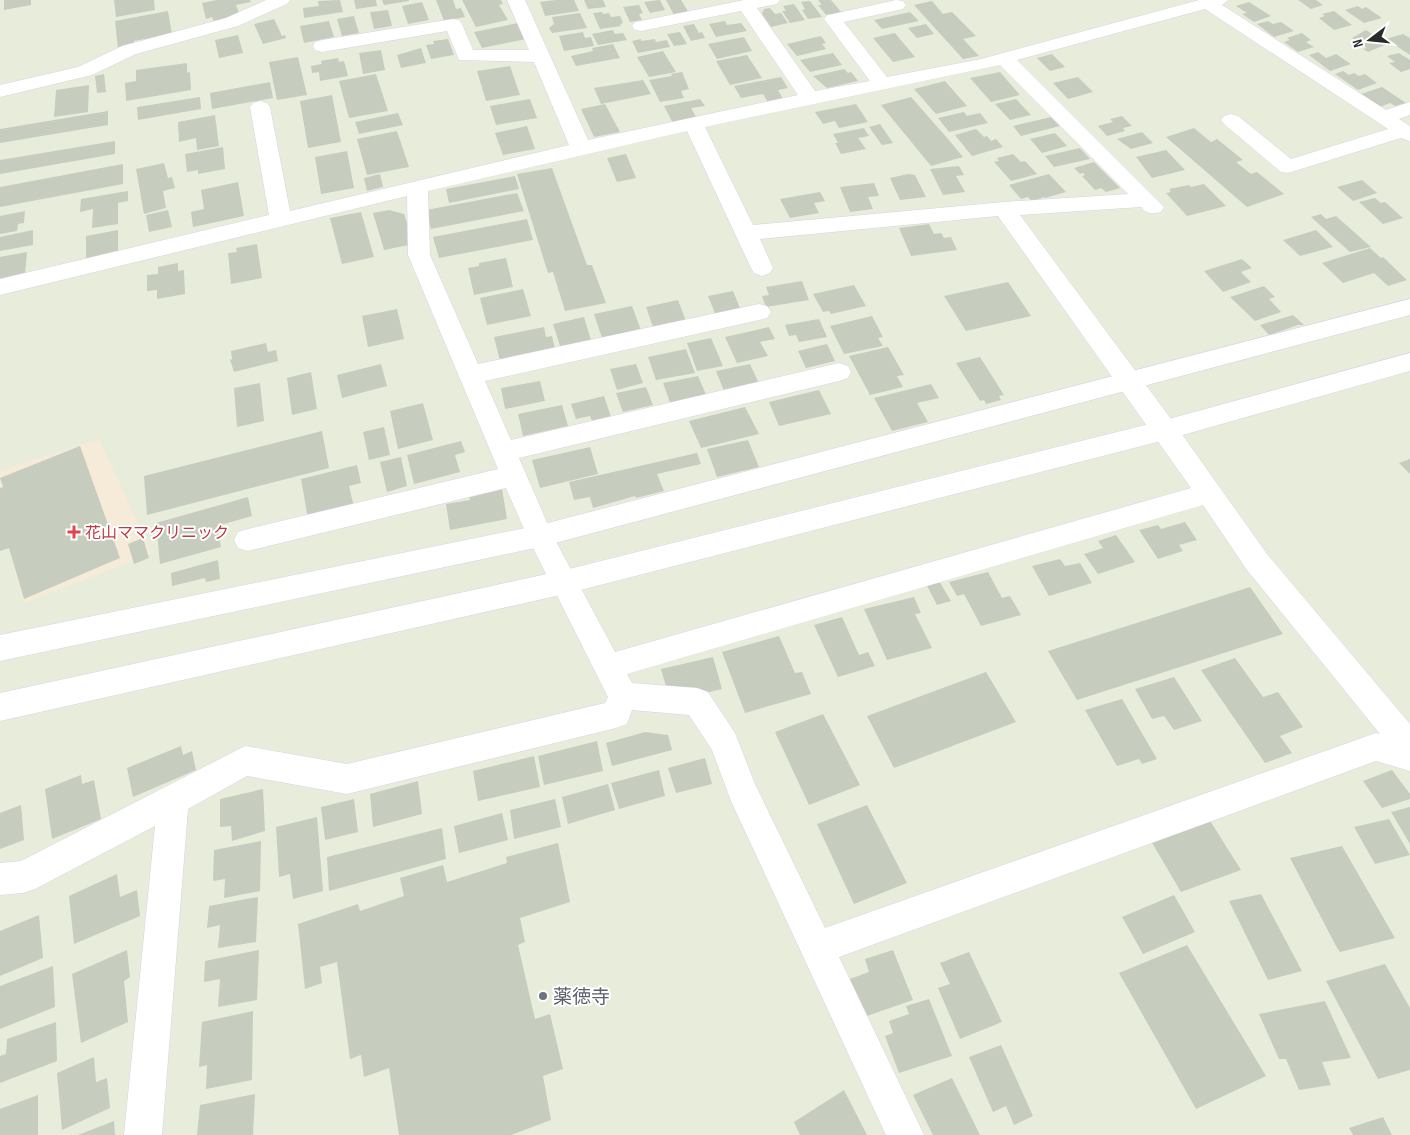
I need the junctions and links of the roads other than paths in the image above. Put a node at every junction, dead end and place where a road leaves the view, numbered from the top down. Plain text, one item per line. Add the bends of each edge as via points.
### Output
1 (281, 0) edge
2 (516, 0) edge
3 (770, 0) edge
4 (1214, 2) edge
5 (746, 5) junction
6 (897, 5) dead end
7 (698, 7) edge
8 (641, 26) dead end
9 (322, 46) dead end
10 (540, 56) junction
11 (1004, 58) junction
12 (882, 84) junction
13 (0, 91) edge
14 (810, 98) junction
15 (260, 107) dead end
16 (1410, 108) edge
17 (1382, 118) junction
18 (1231, 120) dead end
19 (693, 123) junction
20 (1407, 133) edge
21 (581, 148) junction
22 (417, 187) junction
23 (1004, 208) junction
24 (281, 220) junction
25 (746, 233) junction
26 (762, 268) dead end
27 (0, 287) edge
28 (1410, 307) edge
29 (759, 312) dead end
30 (1410, 362) edge
31 (840, 372) dead end
32 (470, 375) junction
33 (1130, 381) junction
34 (1165, 430) junction
35 (508, 464) junction
36 (1209, 494) junction
37 (540, 536) junction
38 (248, 540) dead end
39 (565, 582) junction
40 (0, 648) edge
41 (616, 682) junction
42 (0, 707) edge
43 (1410, 747) edge
44 (1410, 757) edge
45 (173, 800) junction
46 (0, 879) edge
47 (818, 948) junction
48 (143, 1135) edge
49 (905, 1135) edge

1 - 13 street via 232,22 129,50 85,71
2 - 10 street
3 - 5 street
4 - 11 street
4 - 17 street
5 - 7 street
5 - 14 street
6 - 12 street via 833,19
7 - 8 street
9 - 10 street via 453,24 466,56
10 - 21 street
11 - 12 street
11 - 23 street via 1152,206
12 - 14 street
14 - 19 street
15 - 24 street
16 - 17 street
17 - 20 street
18 - 20 street via 1288,167
19 - 21 street
19 - 25 street
21 - 22 street
22 - 24 street
22 - 32 street via 419,255
23 - 25 street
23 - 33 street
24 - 27 street
25 - 26 street
28 - 33 street
29 - 32 street
30 - 34 street
31 - 35 street
32 - 35 street
33 - 34 street
33 - 37 street
34 - 36 street
34 - 39 street
35 - 37 street
35 - 38 street
36 - 41 street
36 - 43 street via 1257,562
37 - 39 street
37 - 40 street
39 - 41 street
39 - 42 street
41 - 45 street via 616,714 346,779 244,761
41 - 47 street via 697,702 724,743 742,790
44 - 47 street via 1376,748
45 - 46 street via 23,877
45 - 48 street
47 - 49 street

